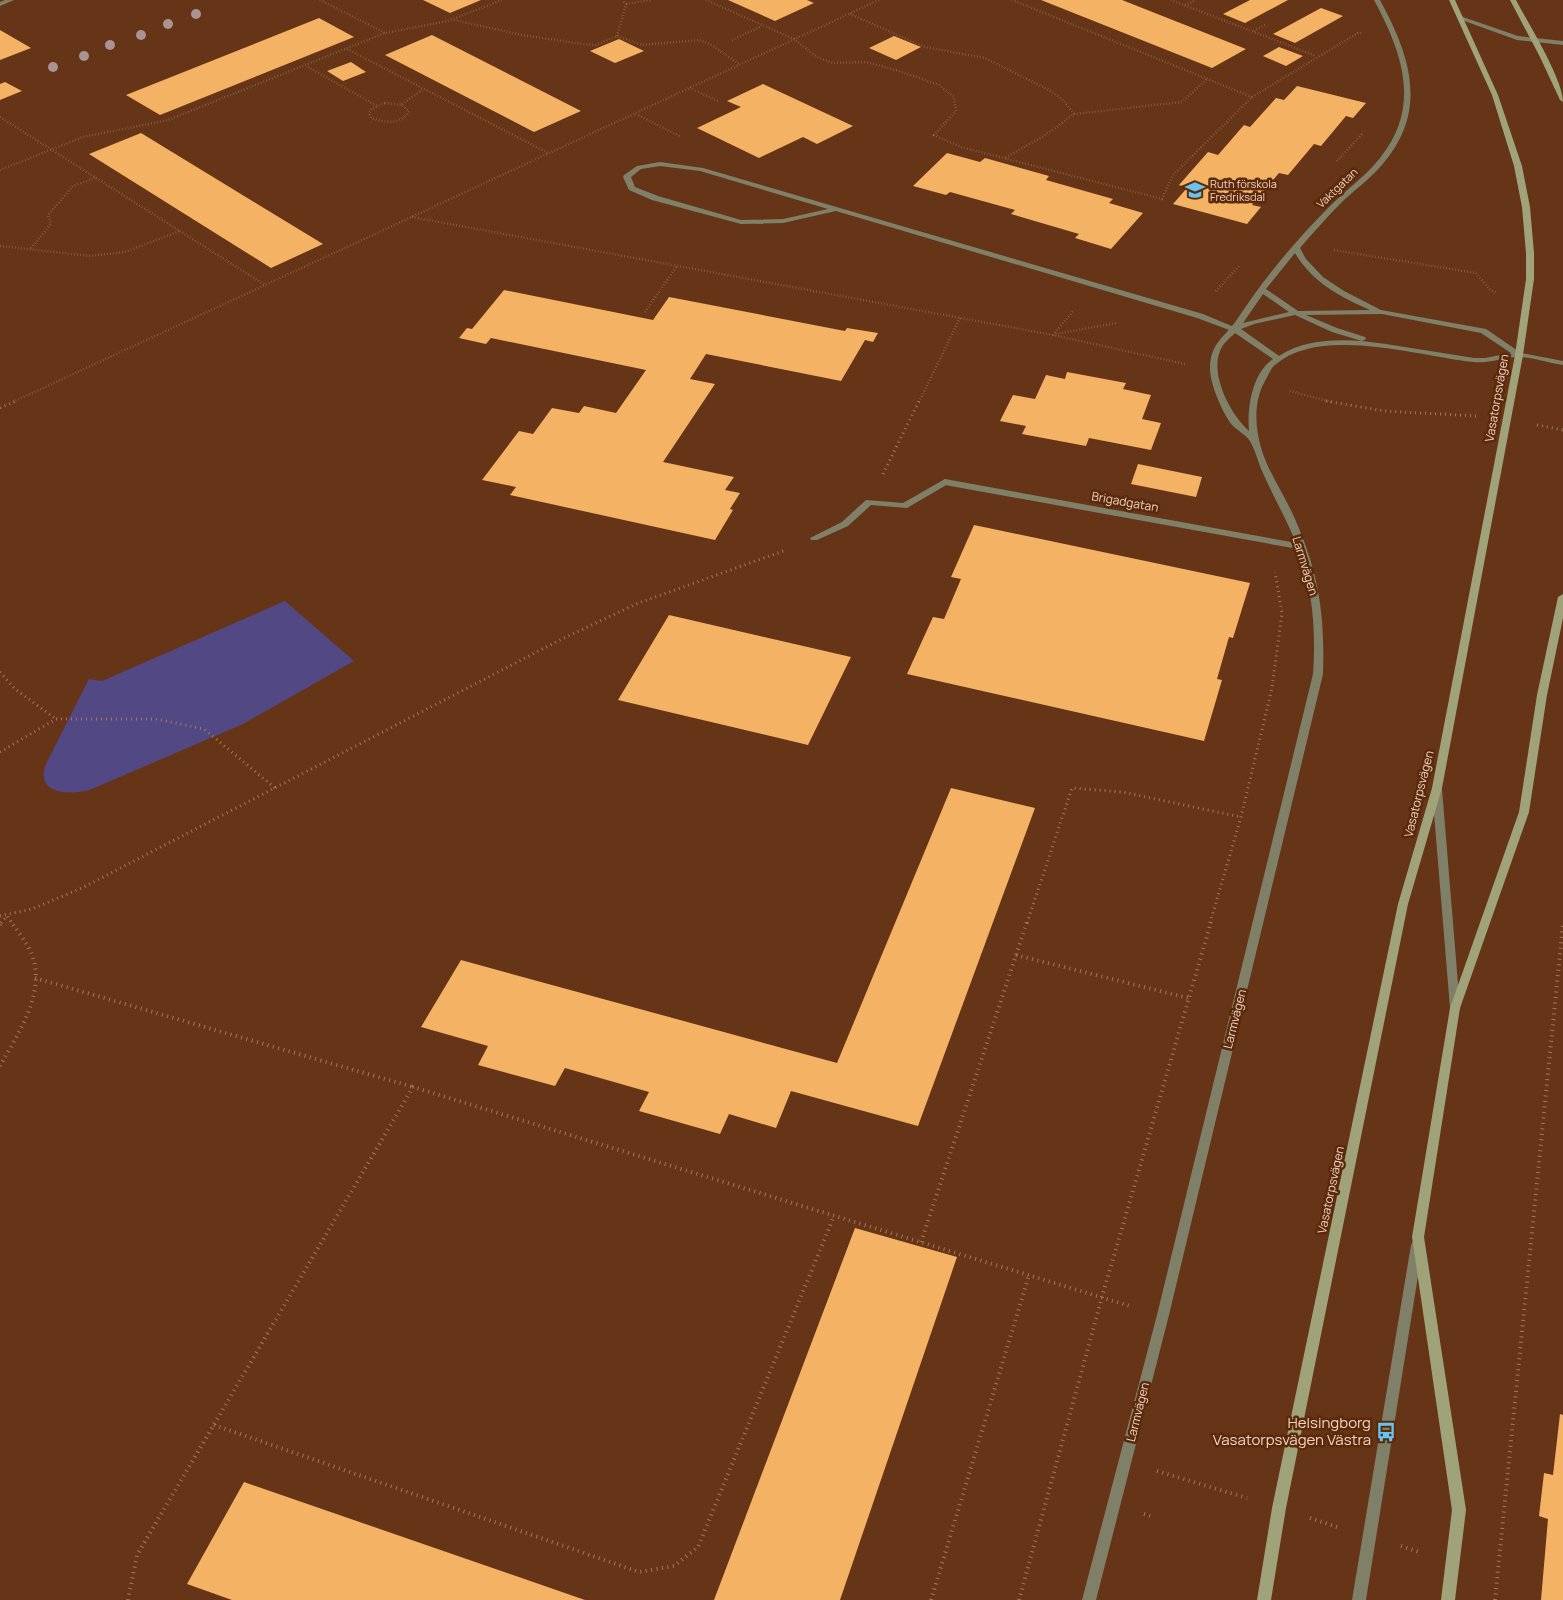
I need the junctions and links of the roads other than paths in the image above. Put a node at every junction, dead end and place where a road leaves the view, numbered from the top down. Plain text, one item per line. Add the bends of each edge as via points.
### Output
1 (12, 0) edge
2 (1377, 0) edge
3 (1452, 0) edge
4 (1513, 0) edge
5 (0, 4) edge
6 (1461, 18) junction
7 (1534, 42) junction
8 (1563, 43) edge
9 (1563, 100) edge
10 (836, 209) junction
11 (1297, 246) junction
12 (1261, 289) junction
13 (1382, 312) junction
14 (1294, 313) junction
15 (1234, 329) junction
16 (1373, 343) junction
17 (1519, 355) junction
18 (1277, 358) junction
19 (1563, 363) edge
20 (1255, 442) junction
21 (814, 538) road end
22 (1301, 547) junction
23 (1563, 596) edge
24 (1437, 788) junction
25 (1455, 1008) junction
26 (1418, 1237) junction
27 (1089, 1600) edge
28 (1264, 1600) edge
29 (1360, 1600) edge
30 (1448, 1600) edge

1 - 5 street
2 - 11 street, Vaktgatan via 1396,37 1410,85 1400,134 1384,159
3 - 6 main road, Vasatorpsvägen
4 - 7 main road
6 - 7 street
6 - 17 main road, Vasatorpsvägen via 1495,95 1518,166 1526,207 1530,253
7 - 8 street
7 - 9 main road
10 - 10 street via 701,169 660,164 639,167 627,177 632,188 655,198 741,222 783,221
10 - 15 street via 1200,316
11 - 12 street, Vaktgatan
11 - 13 street via 1301,260 1327,285
12 - 14 street
12 - 15 street, Vaktgatan
13 - 14 street, Larmvägen
13 - 17 street, Larmvägen via 1483,331
14 - 15 street, Larmvägen
14 - 16 street
15 - 18 street
15 - 20 street, Larmvägen via 1216,351 1214,370 1217,388 1235,423
16 - 17 street, Larmvägen via 1476,361
16 - 18 street, Larmvägen via 1305,347
17 - 19 street, Larmvägen
17 - 24 main road, Vasatorpsvägen
18 - 20 street, Larmvägen via 1260,380 1254,400
20 - 22 street, Larmvägen
21 - 22 street, Brigadgatan via 845,524 869,502 904,506 945,482
22 - 27 street, Larmvägen via 1317,607 1318,674 1163,1315
23 - 25 main road via 1542,695 1524,812
24 - 25 street
24 - 28 main road, Vasatorpsvägen via 1403,904 1279,1508
25 - 26 main road
26 - 29 street
26 - 30 main road via 1459,1510

